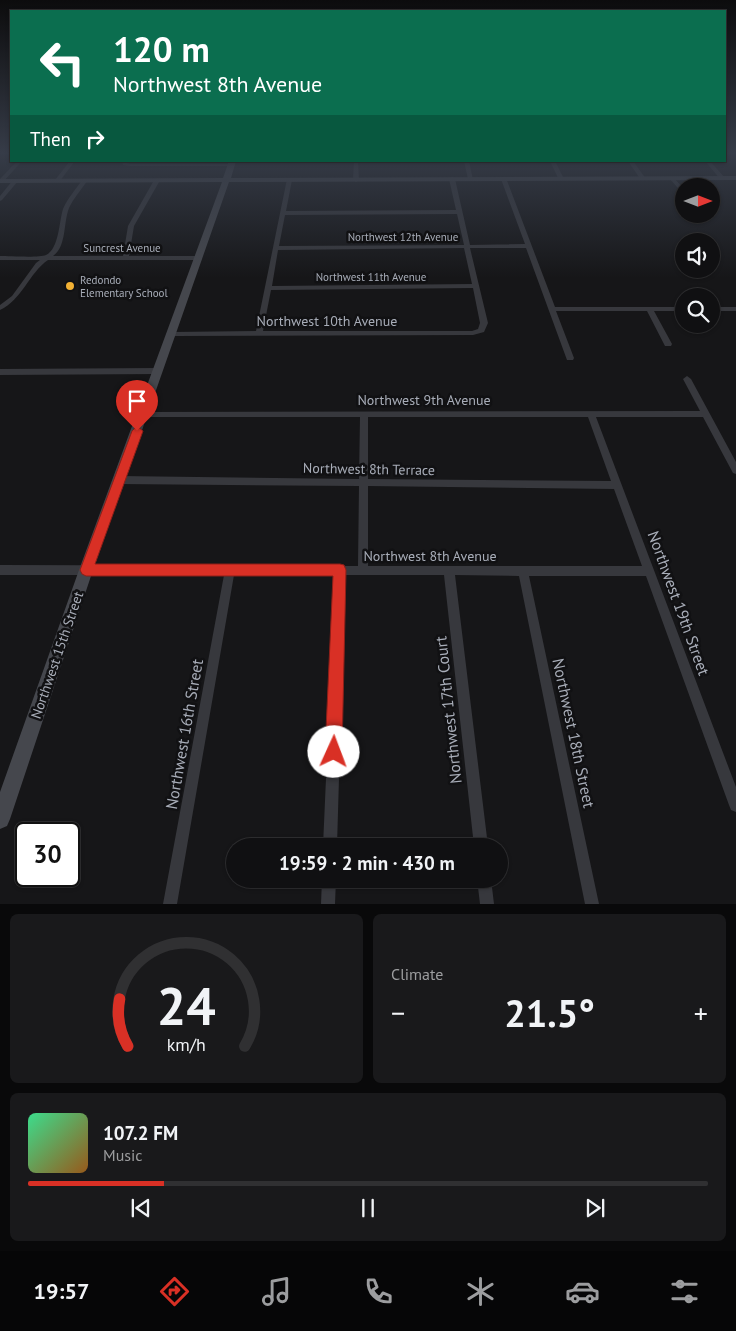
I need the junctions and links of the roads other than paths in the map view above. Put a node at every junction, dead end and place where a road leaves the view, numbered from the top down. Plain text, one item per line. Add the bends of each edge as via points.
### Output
1 (75, 194) edge
2 (149, 194) edge
3 (221, 194) edge
4 (286, 194) edge
5 (455, 194) edge
6 (510, 194) edge
7 (458, 212) junction
8 (283, 213) junction
9 (466, 246) junction
10 (529, 246) junction
11 (276, 248) junction
12 (0, 258) edge
13 (126, 258) junction
14 (198, 258) junction
15 (46, 259) junction
16 (474, 286) junction
17 (268, 288) junction
18 (0, 308) edge
19 (553, 309) junction
20 (649, 309) junction
21 (675, 309) edge
22 (720, 309) edge
23 (736, 309) edge
24 (172, 334) junction
25 (259, 334) junction
26 (668, 344) dead end
27 (570, 358) dead end
28 (0, 372) edge
29 (158, 372) junction
30 (687, 379) dead end
31 (143, 414) junction
32 (364, 414) junction
33 (591, 414) junction
34 (705, 414) junction
35 (733, 458) edge
36 (736, 470) edge
37 (120, 480) junction
38 (363, 483) junction
39 (618, 485) junction
40 (0, 570) edge
41 (86, 570) junction
42 (230, 570) junction
43 (340, 570) junction
44 (364, 570) junction
45 (449, 570) junction
46 (523, 570) junction
47 (650, 571) junction
48 (736, 805) edge
49 (0, 819) edge
50 (330, 838) edge
51 (479, 838) edge
52 (329, 888) edge
53 (485, 888) edge
54 (170, 904) edge
55 (328, 904) edge
56 (487, 904) edge
57 (592, 904) edge

1 - 15 street via 67,207 55,252
2 - 13 street via 131,226
3 - 14 street, Northwest 15th Street
4 - 8 street
5 - 7 street
6 - 10 street
7 - 8 street
7 - 9 street
8 - 11 street
9 - 10 street, Northwest 12th Avenue
9 - 11 street, Northwest 12th Avenue
9 - 16 street
10 - 19 street
11 - 17 street
12 - 15 street
13 - 14 street, Suncrest Avenue
13 - 15 street, Suncrest Avenue
14 - 24 street, Northwest 15th Street
15 - 18 street via 38,264 14,297
16 - 17 street, Northwest 11th Avenue
16 - 25 street, Northwest 10th Avenue via 484,323 481,330 473,333
17 - 25 street
19 - 20 street
19 - 27 street
20 - 21 street
20 - 26 street
22 - 23 street
24 - 25 street, Northwest 10th Avenue
24 - 29 street, Northwest 15th Street
28 - 29 street
29 - 31 street, Northwest 15th Street
30 - 34 street
31 - 32 street, Northwest 9th Avenue
31 - 37 street, Northwest 15th Street
32 - 33 street, Northwest 9th Avenue
32 - 38 street
33 - 34 street, Northwest 9th Avenue
33 - 39 street, Northwest 19th Street
34 - 35 street
35 - 36 street
37 - 38 street, Northwest 8th Terrace
37 - 41 street, Northwest 15th Street
38 - 39 street, Northwest 8th Terrace
38 - 44 street
39 - 47 street, Northwest 19th Street
40 - 41 street, Northwest 8th Avenue
41 - 42 street, Northwest 8th Avenue
41 - 49 street, Northwest 15th Street
42 - 43 street, Northwest 8th Avenue
42 - 54 street, Northwest 16th Street
43 - 44 street, Northwest 8th Avenue
43 - 50 street
44 - 45 street, Northwest 8th Avenue
45 - 46 street, Northwest 8th Avenue
45 - 51 street, Northwest 17th Court
46 - 47 street, Northwest 8th Avenue
46 - 57 street, Northwest 18th Street
47 - 48 street, Northwest 19th Street
52 - 55 street
53 - 56 street

